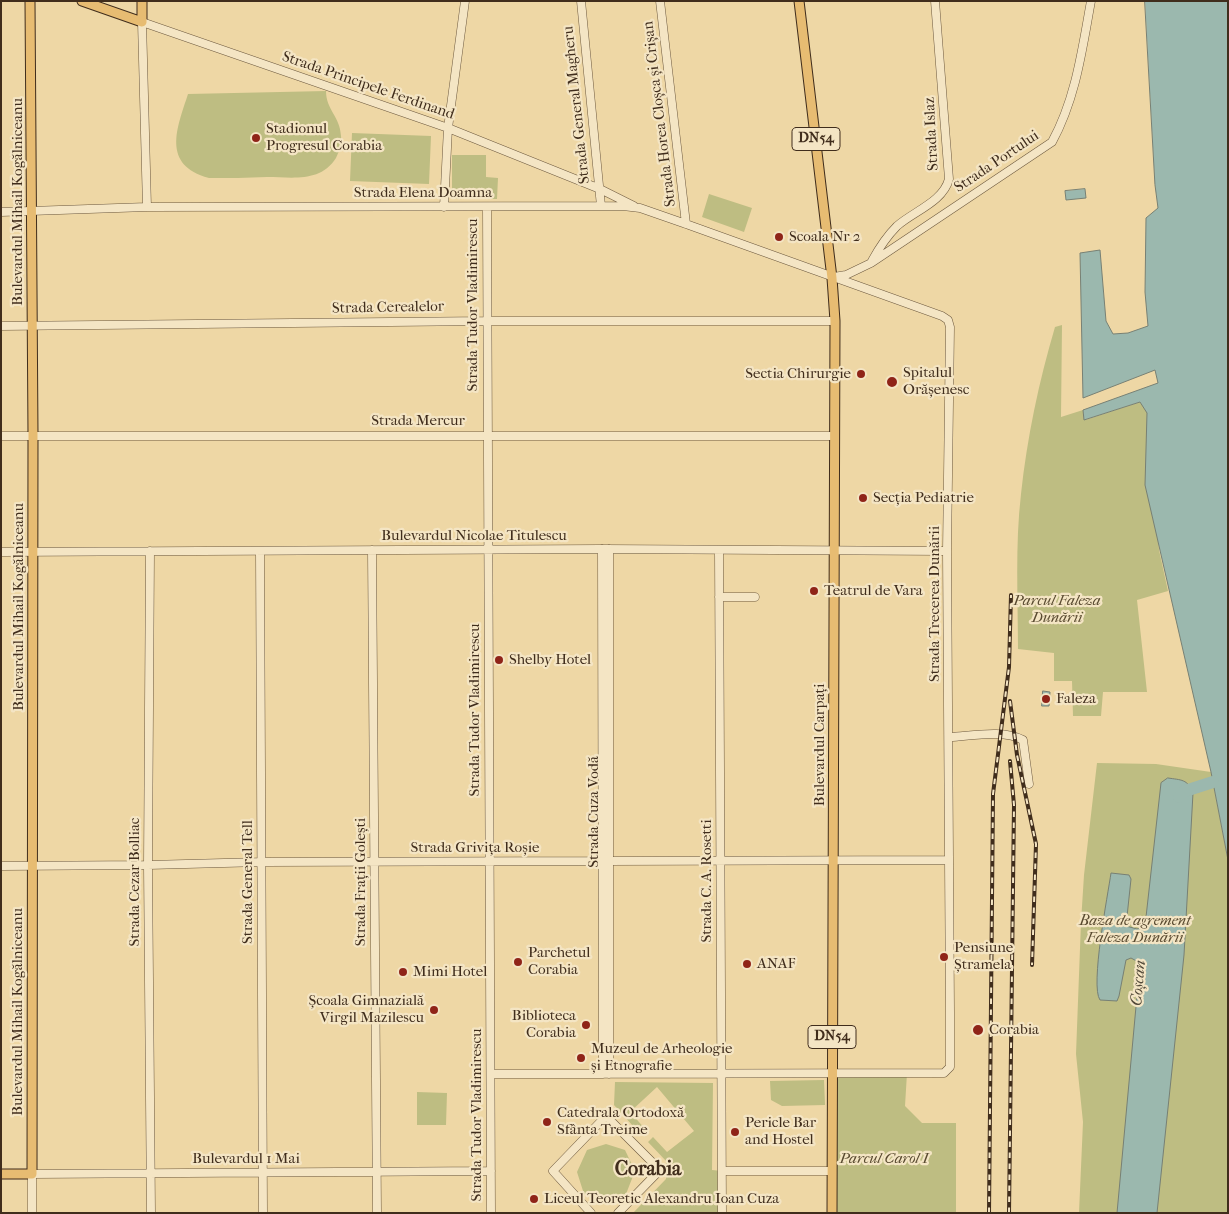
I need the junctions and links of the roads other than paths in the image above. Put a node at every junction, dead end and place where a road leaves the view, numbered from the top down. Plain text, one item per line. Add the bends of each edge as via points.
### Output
1 (30, 1) edge
2 (82, 1) edge
3 (142, 1) edge
4 (465, 1) edge
5 (581, 1) edge
6 (660, 1) edge
7 (799, 1) edge
8 (936, 1) edge
9 (1091, 1) edge
10 (142, 22) junction
11 (448, 128) junction
12 (600, 189) junction
13 (601, 206) junction
14 (147, 207) junction
15 (444, 207) junction
16 (487, 207) junction
17 (640, 208) junction
18 (32, 211) junction
19 (1, 212) edge
20 (686, 224) junction
21 (871, 263) junction
22 (832, 278) junction
23 (487, 320) junction
24 (835, 321) junction
25 (1, 326) edge
26 (32, 326) junction
27 (487, 435) junction
28 (1, 436) edge
29 (33, 436) junction
30 (835, 436) junction
31 (372, 550) junction
32 (488, 550) junction
33 (606, 550) junction
34 (719, 550) junction
35 (835, 550) junction
36 (150, 551) junction
37 (260, 551) junction
38 (948, 551) junction
39 (1, 552) edge
40 (32, 552) junction
41 (719, 597) junction
42 (755, 597) dead end
43 (950, 737) junction
44 (1028, 784) dead end
45 (834, 860) junction
46 (948, 860) junction
47 (374, 861) junction
48 (489, 861) junction
49 (720, 861) junction
50 (262, 862) junction
51 (605, 862) junction
52 (32, 865) junction
53 (148, 865) junction
54 (1, 866) edge
55 (491, 1074) junction
56 (606, 1074) junction
57 (721, 1074) junction
58 (832, 1074) junction
59 (490, 1171) junction
60 (722, 1171) junction
61 (832, 1171) junction
62 (151, 1172) junction
63 (263, 1172) junction
64 (377, 1172) junction
65 (1, 1174) edge
66 (32, 1174) junction
67 (32, 1213) edge
68 (151, 1213) edge
69 (264, 1213) edge
70 (377, 1213) edge
71 (491, 1213) edge
72 (591, 1213) edge
73 (618, 1213) edge
74 (722, 1213) edge
75 (832, 1213) edge

1 - 18 main road, Bulevardul Mihail Kogălniceanu
2 - 10 main road, Strada Principele Ferdinand
3 - 10 main road
4 - 11 street
5 - 12 street, Strada General Magheru
6 - 20 street, Strada Horea Cloșca și Crișan
7 - 22 main road, DN54
8 - 21 street, Strada Islaz via 949,179 942,193 885,238
9 - 21 street, Strada Portului via 1074,88 1052,142
10 - 11 street, Strada Principele Ferdinand
10 - 14 street
11 - 12 street, Strada Principele Ferdinand
11 - 15 street
12 - 13 street, Strada General Magheru
12 - 17 street, Strada Principele Ferdinand
13 - 16 street, Strada Elena Doamna
13 - 17 street, Strada Elena Doamna
14 - 15 street, Strada Elena Doamna
14 - 18 street, Strada Elena Doamna
15 - 16 street, Strada Elena Doamna
16 - 23 street, Strada Tudor Vladimirescu
17 - 20 street, Strada Elena Doamna
18 - 19 street, Strada Elena Doamna
18 - 26 main road, Bulevardul Mihail Kogălniceanu
20 - 22 street, Strada Elena Doamna
21 - 22 street, Strada Portului
22 - 24 main road, Bulevardul Carpați / DN54
22 - 38 street, Strada Trecerea Dunării via 948,320
23 - 24 street, Strada Cerealelor
23 - 26 street, Strada Cerealelor
23 - 27 street, Strada Tudor Vladimirescu
24 - 30 main road, Bulevardul Carpați / DN54
25 - 26 street, Strada Cerealelor
26 - 29 main road, Bulevardul Mihail Kogălniceanu
27 - 29 street, Strada Mercur
27 - 30 street, Strada Mercur
27 - 32 street, Strada Tudor Vladimirescu
28 - 29 street, Strada Mercur
29 - 40 main road, Bulevardul Mihail Kogălniceanu
30 - 35 main road, Bulevardul Carpați / DN54
31 - 32 street, Bulevardul Nicolae Titulescu
31 - 37 street, Bulevardul Nicolae Titulescu
31 - 47 street, Strada Frații Golești
32 - 33 street, Bulevardul Nicolae Titulescu
32 - 48 street, Strada Tudor Vladimirescu
33 - 34 street, Bulevardul Nicolae Titulescu
33 - 51 street, Strada Cuza Vodă
34 - 35 street, Bulevardul Nicolae Titulescu
34 - 41 street, Strada C. A. Rosetti
35 - 38 street, Bulevardul Nicolae Titulescu
35 - 45 main road, Bulevardul Carpați / DN54
36 - 37 street, Bulevardul Nicolae Titulescu
36 - 40 street, Bulevardul Nicolae Titulescu
36 - 53 street, Strada Cezar Bolliac
37 - 50 street, Strada General Tell
38 - 43 street, Strada Trecerea Dunării
39 - 40 street, Bulevardul Nicolae Titulescu
40 - 52 main road, Bulevardul Mihail Kogălniceanu
41 - 42 street
41 - 49 street, Strada C. A. Rosetti
43 - 44 street via 1018,736 1024,740
43 - 46 street, Strada Trecerea Dunării
45 - 46 street, Strada Grivița Roșie
45 - 49 street, Strada Grivița Roșie
45 - 58 main road, Bulevardul Carpați / DN54
46 - 58 street, Strada Trecerea Dunării via 948,1071
47 - 48 street, Strada Grivița Roșie
47 - 50 street, Strada Grivița Roșie
47 - 64 street, Strada Frații Golești
48 - 51 street, Strada Grivița Roșie
48 - 55 street, Strada Tudor Vladimirescu
49 - 51 street, Strada Grivița Roșie
49 - 57 street, Strada C. A. Rosetti
50 - 53 street, Strada Grivița Roșie
50 - 63 street, Strada General Tell
51 - 56 street, Strada Cuza Vodă
52 - 53 street, Strada Grivița Roșie
52 - 54 street, Strada Grivița Roșie
52 - 66 main road, Bulevardul Mihail Kogălniceanu
53 - 62 street, Strada Cezar Bolliac
55 - 56 street
55 - 59 street, Strada Tudor Vladimirescu
56 - 57 street
57 - 58 street
57 - 60 street, Strada C. A. Rosetti
58 - 61 main road, Bulevardul Carpați / DN54
59 - 64 street, Bulevardul 1 Mai
59 - 71 street, Strada Tudor Vladimirescu
60 - 61 street
60 - 74 street, Strada C. A. Rosetti
61 - 75 main road, Bulevardul Carpați / DN54
62 - 63 street, Bulevardul 1 Mai
62 - 66 street, Bulevardul 1 Mai
62 - 68 street, Strada Cezar Bolliac
63 - 64 street, Bulevardul 1 Mai
63 - 69 street, Strada General Tell
64 - 70 street, Strada Frații Golești
65 - 66 main road, Bulevardul 1 Mai
66 - 67 street, Bulevardul Mihail Kogălniceanu
72 - 73 street via 553,1171 606,1116 660,1170

